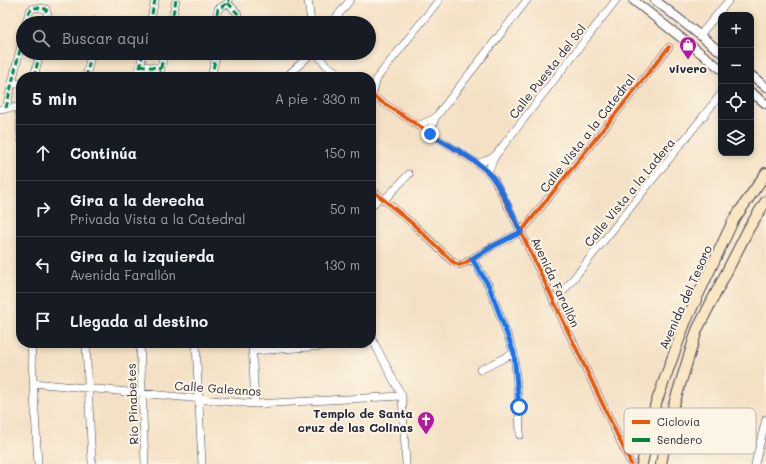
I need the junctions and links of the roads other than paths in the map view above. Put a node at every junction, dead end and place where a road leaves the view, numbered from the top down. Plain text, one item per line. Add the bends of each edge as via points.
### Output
1 (155, 0) edge
2 (176, 0) edge
3 (308, 0) edge
4 (350, 0) edge
5 (439, 0) edge
6 (527, 0) edge
7 (616, 0) edge
8 (633, 0) edge
9 (655, 0) edge
10 (729, 0) edge
11 (229, 2) edge
12 (28, 16) edge
13 (48, 16) edge
14 (152, 16) edge
15 (173, 16) edge
16 (216, 16) edge
17 (238, 16) edge
18 (309, 16) edge
19 (337, 16) edge
20 (700, 35) junction
21 (668, 47) dead end
22 (718, 50) edge
23 (17, 60) edge
24 (38, 60) edge
25 (90, 60) edge
26 (141, 60) edge
27 (163, 60) edge
28 (215, 60) edge
29 (304, 60) edge
30 (322, 60) edge
31 (140, 65) junction
32 (718, 67) edge
33 (161, 69) junction
34 (35, 72) edge
35 (87, 72) edge
36 (139, 72) edge
37 (160, 72) edge
38 (212, 72) edge
39 (291, 72) edge
40 (336, 72) edge
41 (754, 77) edge
42 (376, 78) edge
43 (12, 82) junction
44 (16, 83) edge
45 (766, 87) edge
46 (754, 94) edge
47 (718, 98) edge
48 (376, 99) edge
49 (766, 104) edge
50 (16, 107) edge
51 (3, 108) edge
52 (435, 118) junction
53 (418, 126) junction
54 (430, 134) junction
55 (495, 156) junction
56 (478, 164) junction
57 (488, 172) junction
58 (766, 173) edge
59 (409, 174) dead end
60 (376, 193) edge
61 (382, 198) junction
62 (766, 201) edge
63 (376, 202) edge
64 (521, 232) junction
65 (472, 259) junction
66 (554, 303) junction
67 (31, 348) edge
68 (86, 348) edge
69 (140, 348) edge
70 (196, 348) edge
71 (253, 348) edge
72 (288, 348) edge
73 (375, 348) edge
74 (253, 351) junction
75 (514, 353) junction
76 (480, 370) dead end
77 (33, 383) junction
78 (88, 388) junction
79 (142, 393) junction
80 (402, 396) junction
81 (199, 398) junction
82 (255, 404) junction
83 (655, 408) edge
84 (673, 408) edge
85 (766, 419) edge
86 (520, 435) dead end
87 (624, 449) edge
88 (626, 454) edge
89 (644, 454) edge
90 (663, 454) edge
91 (38, 464) edge
92 (92, 464) edge
93 (145, 464) edge
94 (202, 464) edge
95 (406, 464) edge
96 (631, 464) edge
97 (642, 464) edge
98 (661, 464) edge
99 (755, 464) edge

1 - 14 street
2 - 15 street
3 - 18 street
4 - 19 street
5 - 42 street
6 - 52 street
7 - 55 street, Calle Puesta del Sol
8 - 32 street
9 - 20 street
10 - 20 street
11 - 16 street via 218,9
11 - 17 street
12 - 13 street via 34,7 46,10
20 - 22 street
21 - 64 street, Calle Vista a la Catedral
23 - 43 street
24 - 34 street
25 - 35 street
26 - 31 street
27 - 33 street
28 - 38 street
29 - 39 street
30 - 40 street
31 - 33 street
31 - 36 street
33 - 37 street
41 - 45 street
43 - 44 street
43 - 51 street
46 - 49 street
47 - 66 street, Calle Vista a la Ladera
48 - 53 street, Avenida Farallón
50 - 51 street
52 - 53 street
52 - 54 street
53 - 54 street, Avenida Farallón
54 - 56 street, Avenida Farallón
55 - 56 street, Calle Puesta del Sol
55 - 57 street, Calle Puesta del Sol
56 - 57 street, Avenida Farallón
57 - 64 street, Avenida Farallón
58 - 83 main road, Avenida del Tesoro via 733,221 685,323
59 - 61 street
60 - 61 street
61 - 63 street
61 - 65 street via 452,262 459,265
62 - 84 main road, Avenida del Tesoro via 749,228 697,330
64 - 65 street
64 - 66 street, Avenida Farallón
65 - 75 street via 489,286
66 - 87 street, Avenida Farallón
67 - 77 street
68 - 78 street
69 - 79 street, Río Pinabetes
70 - 81 street
71 - 74 street
72 - 74 street
73 - 80 street
74 - 82 street
75 - 76 street
75 - 86 street
77 - 78 street, Calle Galeanos
77 - 91 street
78 - 79 street, Calle Galeanos
78 - 92 street
79 - 81 street, Calle Galeanos
79 - 93 street, Río Pinabetes
80 - 82 street, Calle Galeanos
80 - 95 street
81 - 82 street, Calle Galeanos
81 - 94 street
85 - 99 street
88 - 96 street, Avenida Farallón
89 - 97 main road, Avenida del Tesoro
90 - 98 main road, Avenida del Tesoro

